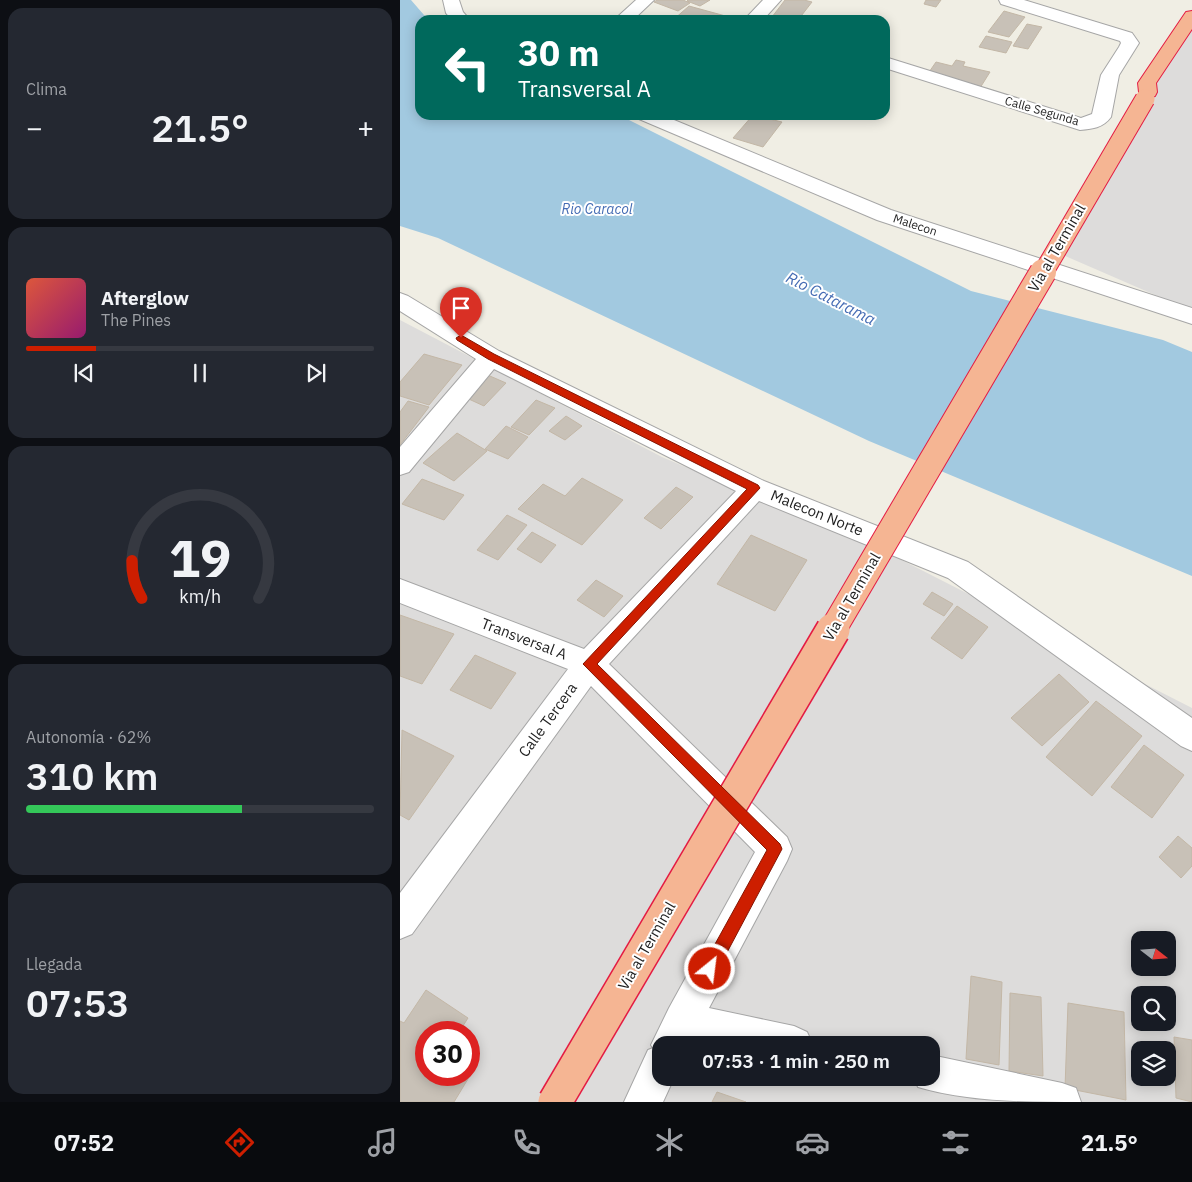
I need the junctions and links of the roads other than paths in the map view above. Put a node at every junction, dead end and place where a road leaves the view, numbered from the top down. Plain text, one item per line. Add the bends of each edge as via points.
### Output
1 (451, 0) edge
2 (646, 0) edge
3 (773, 0) edge
4 (1007, 0) edge
5 (457, 15) edge
6 (629, 15) edge
7 (759, 15) edge
8 (1192, 16) edge
9 (1192, 39) edge
10 (890, 64) edge
11 (1146, 95) junction
12 (662, 120) edge
13 (400, 300) edge
14 (1192, 316) edge
15 (491, 357) junction
16 (400, 465) edge
17 (755, 488) junction
18 (400, 591) edge
19 (589, 664) junction
20 (1192, 736) edge
21 (400, 922) edge
22 (676, 1033) edge
23 (706, 1036) edge
24 (940, 1076) edge
25 (652, 1083) edge
26 (556, 1102) edge
27 (643, 1102) edge
28 (1062, 1102) edge

1 - 5 street
2 - 6 street
3 - 7 street
4 - 10 street, Calle Segunda via 1126,37 1130,43 1110,76 1101,117 1092,123 1080,124
8 - 11 highway via 1147,83
9 - 11 highway via 1158,88
11 - 26 highway, Via al Terminal, bridge
12 - 14 street, Malecon via 884,215
13 - 15 street, Malecon Norte
15 - 16 street
15 - 17 street, Malecon Norte
17 - 19 street, Calle Tercera
17 - 20 street, Malecon Norte via 958,570
18 - 19 street, Transversal A
19 - 21 street, Calle Tercera
19 - 22 street, Transversal A via 775,849
22 - 23 street, Transversal A
24 - 28 street
25 - 27 street

